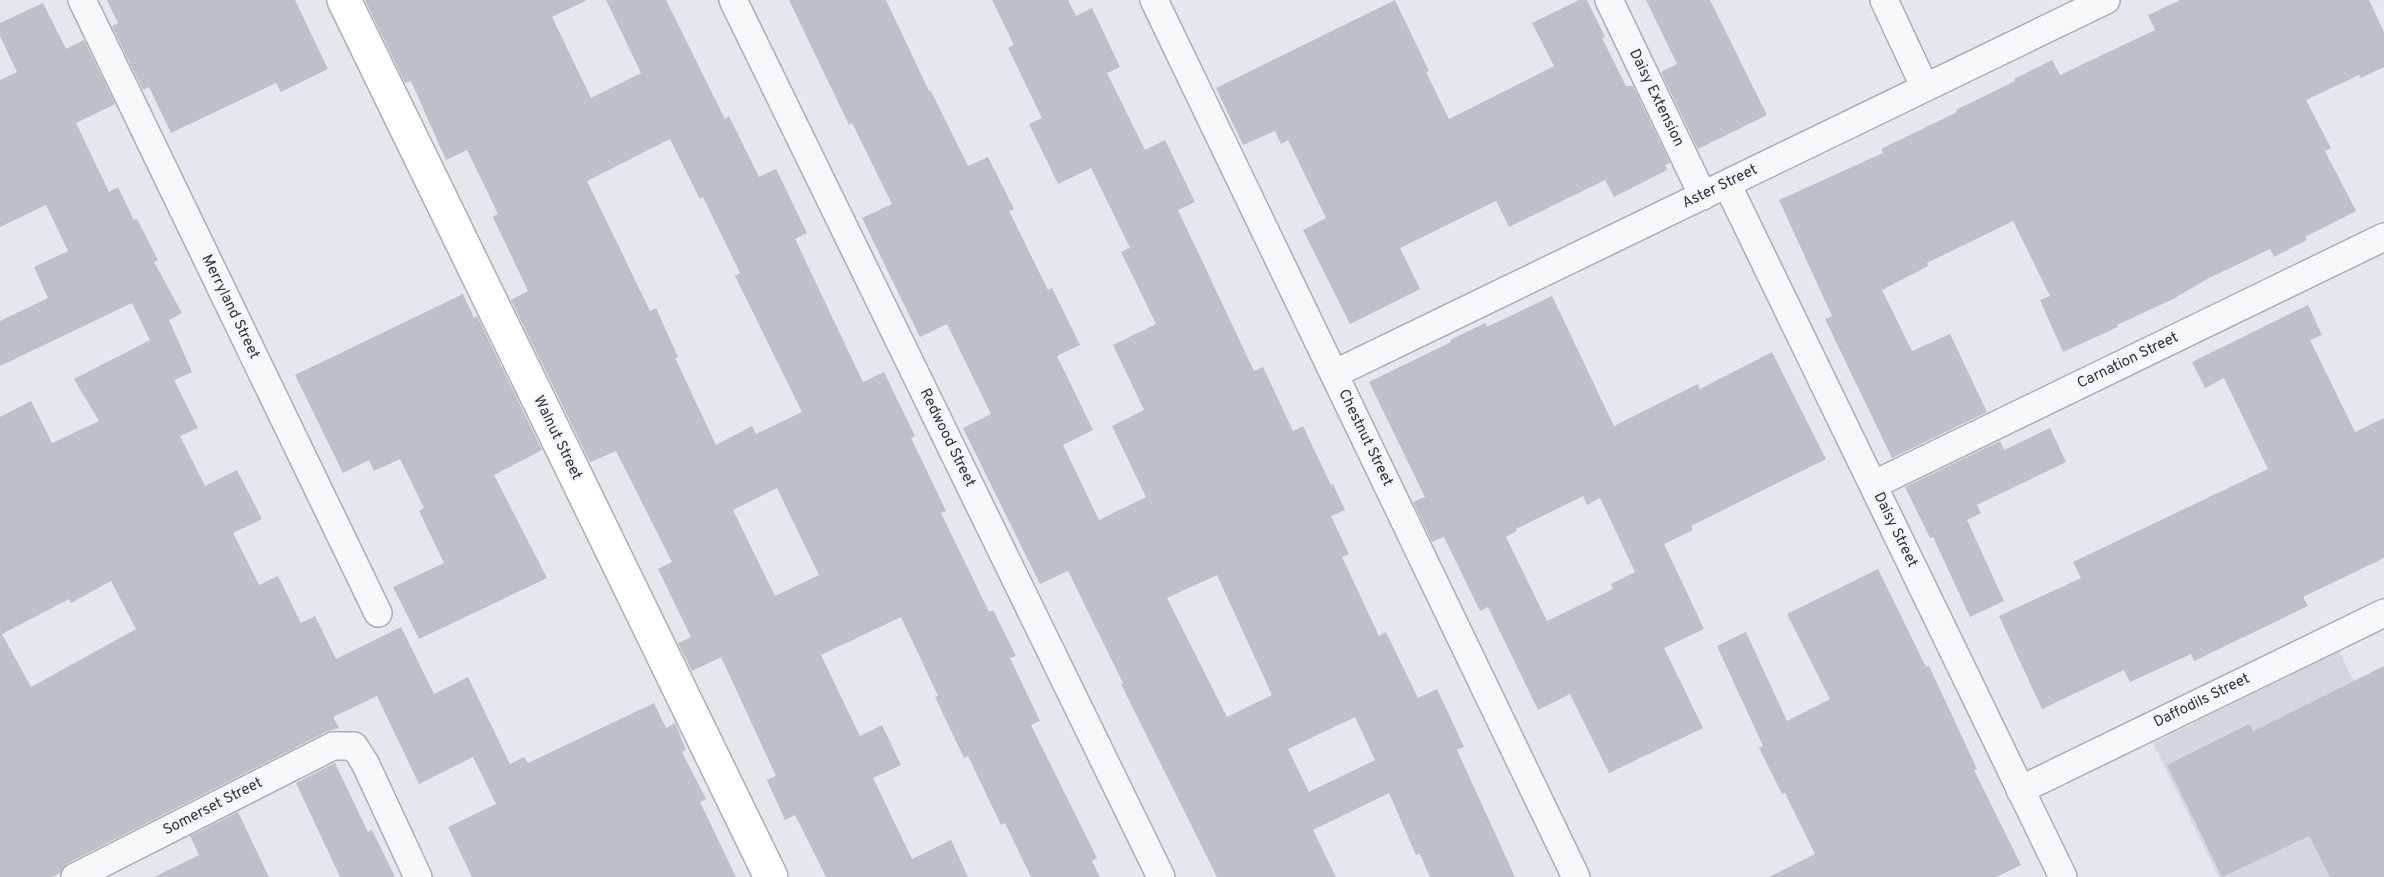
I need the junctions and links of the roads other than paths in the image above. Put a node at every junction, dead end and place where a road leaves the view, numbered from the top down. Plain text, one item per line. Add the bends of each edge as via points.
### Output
1 (82, 0) edge
2 (344, 0) edge
3 (733, 0) edge
4 (1154, 0) edge
5 (1609, 0) edge
6 (1884, 0) edge
7 (2106, 0) edge
8 (1925, 88) junction
9 (1715, 190) junction
10 (2384, 237) edge
11 (1334, 374) junction
12 (1873, 485) junction
13 (378, 613) dead end
14 (2384, 613) edge
15 (2020, 790) junction
16 (75, 877) edge
17 (418, 877) edge
18 (771, 877) edge
19 (1161, 877) edge
20 (1576, 877) edge
21 (2063, 877) edge

1 - 13 street, Merryland Street
2 - 18 street, Walnut Street
3 - 19 street, Redwood Street
4 - 11 street, Chestnut Street
5 - 9 street, Daisy Extension
6 - 8 street
7 - 8 street, Aster Street
8 - 9 street, Aster Street
9 - 11 street, Aster Street
9 - 12 street, Daisy Street
10 - 12 street, Carnation Street
11 - 20 street, Chestnut Street
12 - 15 street, Daisy Street
14 - 15 street, Daffodils Street
15 - 21 street, Daisy Street
16 - 17 street, Somerset Street via 333,746 354,746

